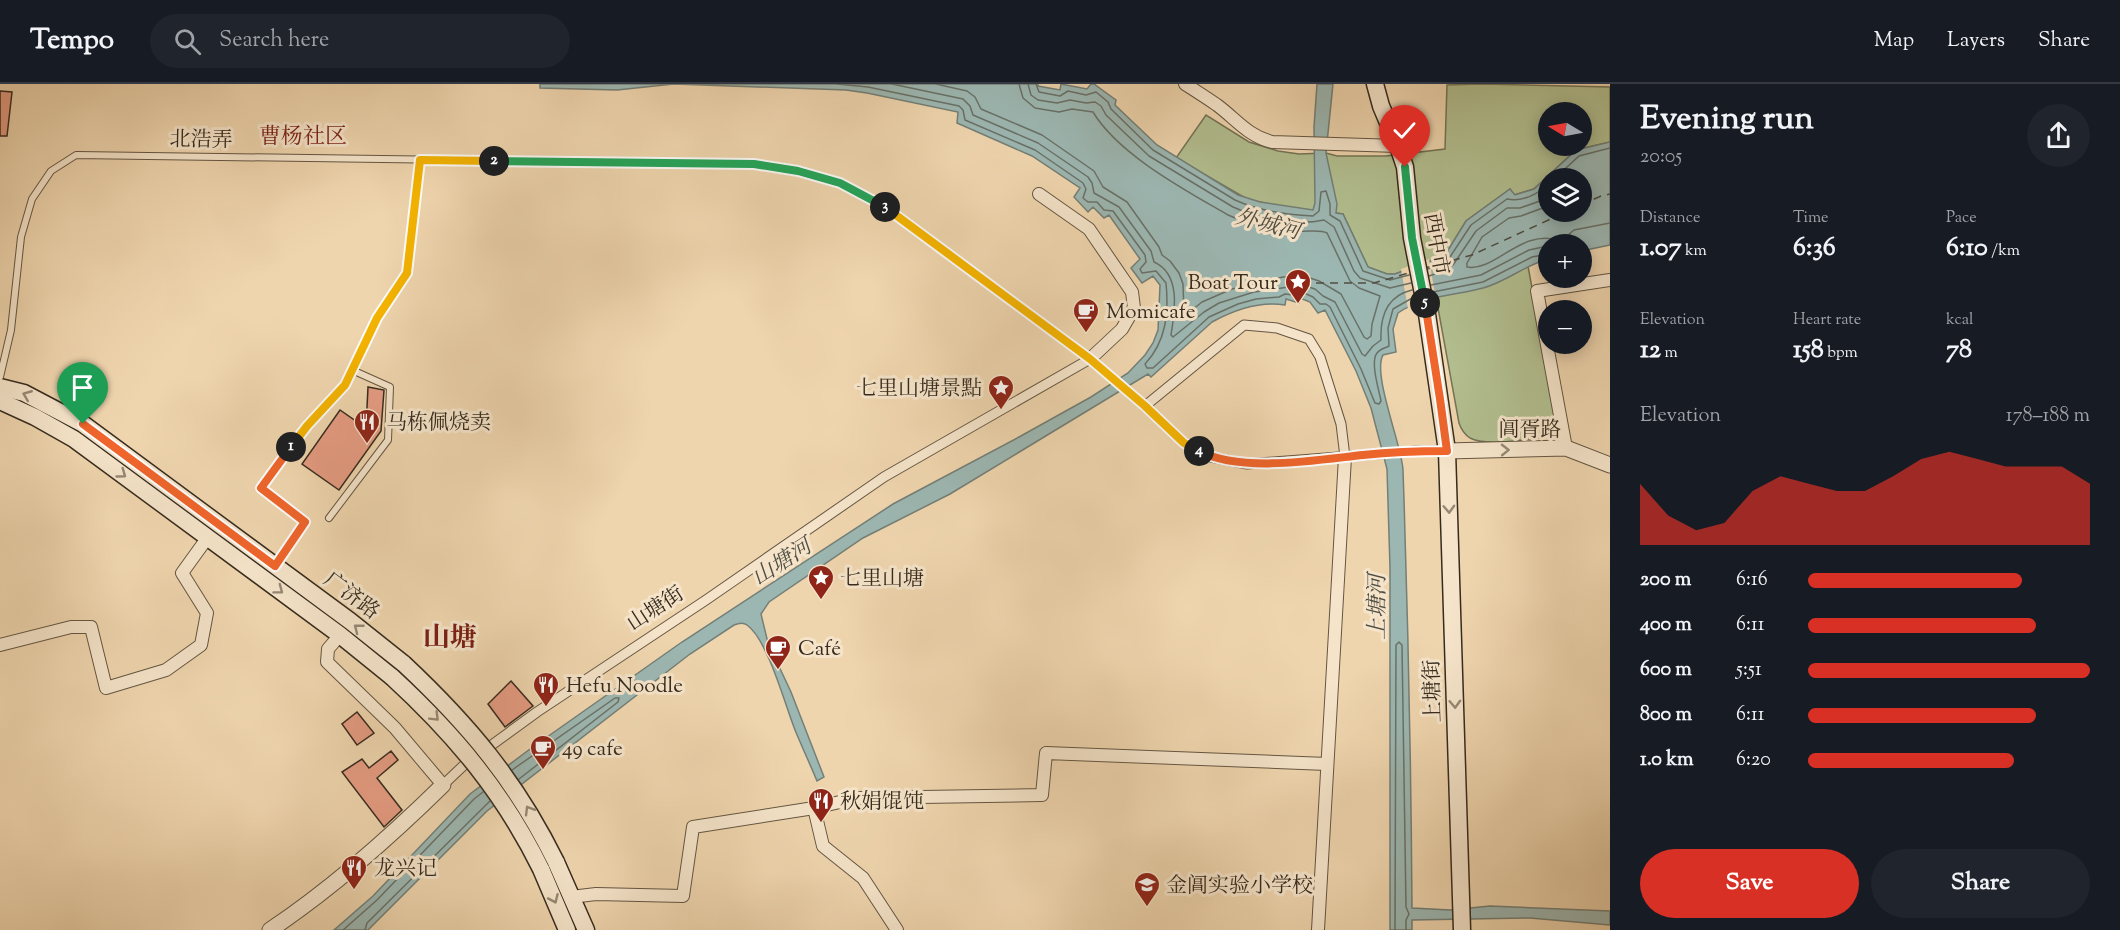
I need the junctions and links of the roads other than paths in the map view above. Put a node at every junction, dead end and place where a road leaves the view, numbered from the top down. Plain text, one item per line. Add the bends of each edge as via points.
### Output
1 (1185, 84) edge
2 (1375, 84) edge
3 (1398, 146) junction
4 (420, 160) junction
5 (754, 164) joint
6 (1039, 194) dead end
7 (1610, 280) edge
8 (1090, 359) junction
9 (352, 370) junction
10 (0, 377) edge
11 (0, 387) edge
12 (0, 402) edge
13 (1145, 406) junction
14 (1566, 448) junction
15 (1447, 451) junction
16 (1345, 457) junction
17 (1610, 465) edge
18 (329, 518) dead end
19 (208, 537) junction
20 (275, 566) junction
21 (340, 635) junction
22 (0, 645) edge
23 (398, 671) junction
24 (1327, 764) junction
25 (443, 785) junction
26 (814, 808) junction
27 (548, 865) junction
28 (571, 897) junction
29 (1462, 920) edge
30 (270, 930) edge
31 (567, 930) edge
32 (585, 930) edge
33 (897, 930) edge
34 (1318, 930) edge

1 - 3 street via 1261,139
2 - 3 main road, 西中市
3 - 15 main road, 西中市 via 1405,167 1412,238
4 - 5 lane, 北浩弄
4 - 9 lane via 407,273 377,318
4 - 10 lane, 北浩弄 via 76,155 51,171 32,199 21,237 11,330
5 - 8 street, 北浩弄 via 840,183 888,209
6 - 8 street via 1089,229 1132,292 1134,308 1122,328
7 - 14 street via 1537,291
8 - 13 street, 北浩弄
8 - 25 street, 山塘街 via 884,477 537,712
9 - 18 lane via 390,387 388,440
9 - 20 lane via 345,385 307,426 261,488 305,522
20 -> 11 main road, 广济路 via 83,424 24,393
12 -> 19 main road, 广济路 via 74,439
13 - 16 street, 北浩弄 via 1184,443 1211,458 1247,464
13 - 16 street via 1245,325 1277,328 1309,339 1320,357 1341,424
15 -> 14 street, 阊胥路
14 - 17 street, 阊胥路
15 - 16 street, 北浩弄
15 -> 29 main road, 上塘街
16 - 24 street
19 -> 21 main road, 广济路
19 - 22 street via 182,573 207,613 201,645 166,670 106,688 91,627 71,627
23 -> 20 main road, 广济路
21 - 23 main road, 广济路
21 - 25 street via 328,649 327,662 395,728
23 - 27 main road, 广济路, bridge via 460,719 499,765 531,814
24 - 26 street via 1046,753 1042,795 857,798
24 - 34 street
25 - 30 street, 山塘街 via 351,870
26 - 28 street via 693,827 683,896
26 - 33 street via 823,846 862,878
27 - 28 main road, 广济路
27 -> 31 main road, 广济路
28 - 32 main road, 广济路

